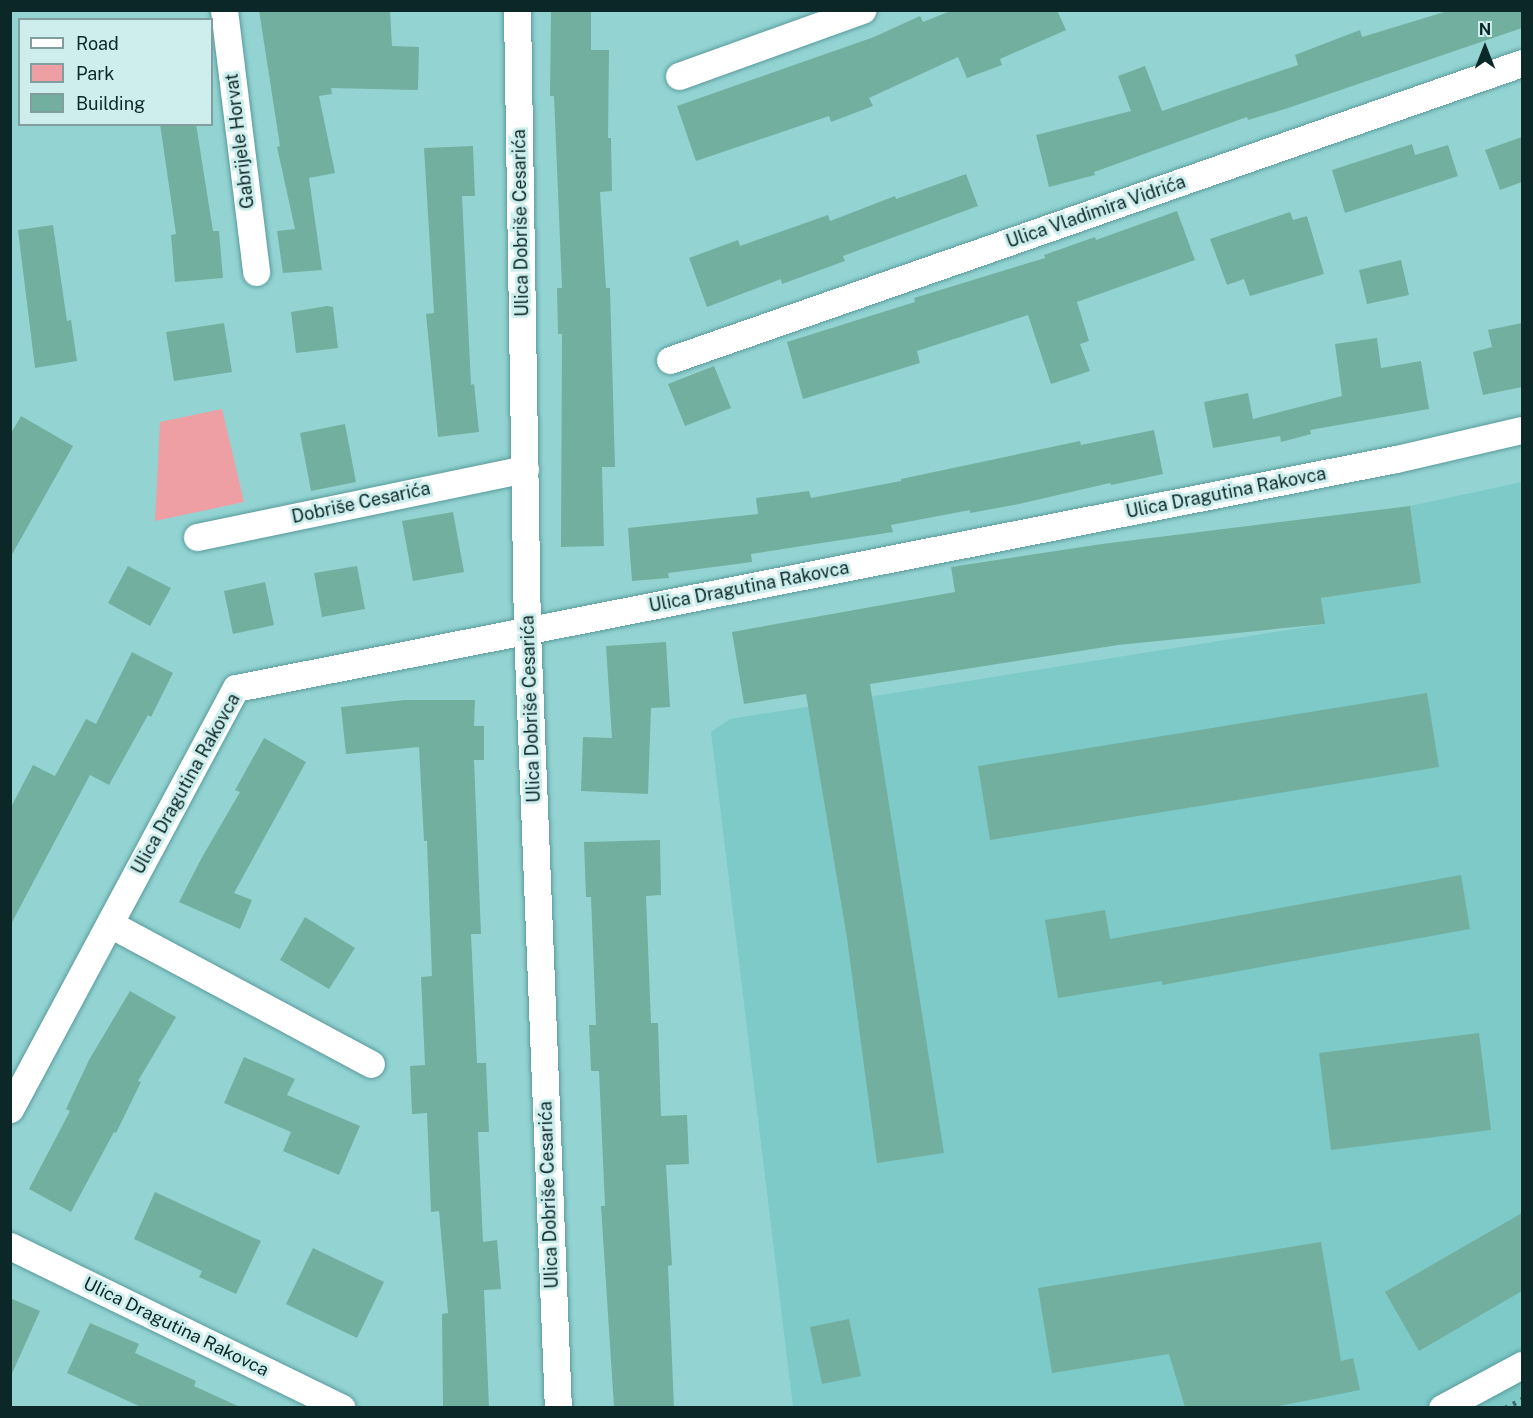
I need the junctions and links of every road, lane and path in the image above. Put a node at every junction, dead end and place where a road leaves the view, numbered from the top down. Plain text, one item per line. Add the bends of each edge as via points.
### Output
1 (224, 10) edge
2 (517, 10) edge
3 (862, 10) edge
4 (1522, 63) edge
5 (679, 76) dead end
6 (256, 272) dead end
7 (670, 360) dead end
8 (1522, 430) edge
9 (525, 469) junction
10 (197, 537) dead end
11 (527, 631) junction
12 (110, 924) junction
13 (371, 1064) dead end
14 (10, 1109) edge
15 (10, 1246) edge
16 (1522, 1365) edge
17 (342, 1407) edge
18 (558, 1407) edge
19 (1442, 1407) edge

1 - 6 street, Gabrijele Horvat
2 - 9 street, Ulica Dobriše Cesarića
3 - 5 street
4 - 7 street, Ulica Vladimira Vidrića
8 - 11 street, Ulica Dragutina Rakovca via 1395,459
9 - 10 street, Dobriše Cesarića
9 - 11 street, Ulica Dobriše Cesarića
11 - 12 street, Ulica Dragutina Rakovca via 236,688
11 - 18 street, Ulica Dobriše Cesarića
12 - 13 street
12 - 14 street, Ulica Dragutina Rakovca
15 - 17 street, Ulica Dragutina Rakovca
16 - 19 street

